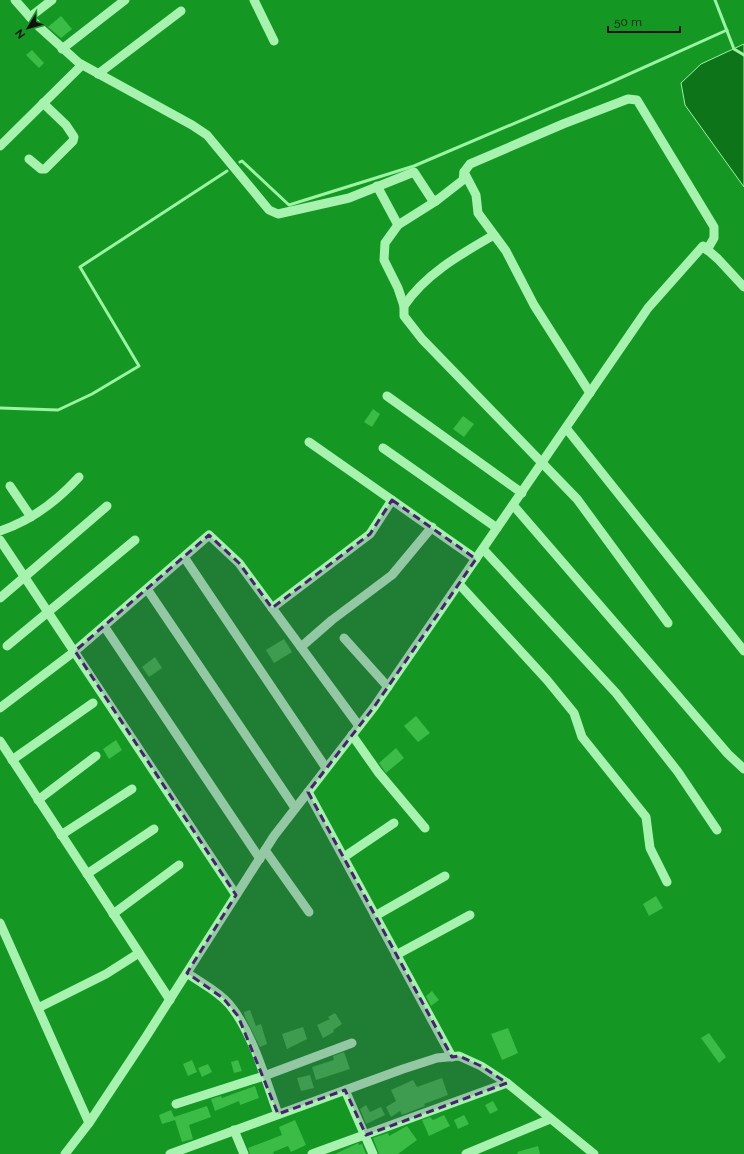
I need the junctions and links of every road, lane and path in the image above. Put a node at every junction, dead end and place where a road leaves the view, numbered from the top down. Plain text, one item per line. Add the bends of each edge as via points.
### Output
1 (15, 0) edge
2 (52, 0) edge
3 (125, 0) edge
4 (254, 0) edge
5 (181, 12) dead end
6 (30, 17) junction
7 (274, 41) dead end
8 (62, 49) junction
9 (82, 65) junction
10 (98, 74) junction
11 (43, 103) junction
12 (0, 146) edge
13 (29, 159) dead end
14 (464, 172) junction
15 (377, 186) junction
16 (436, 201) junction
17 (398, 225) junction
18 (494, 235) junction
19 (707, 250) junction
20 (744, 287) edge
21 (404, 306) junction
22 (590, 393) junction
23 (387, 396) dead end
24 (566, 428) junction
25 (309, 442) dead end
26 (383, 448) dead end
27 (542, 464) junction
28 (79, 477) dead end
29 (10, 486) dead end
30 (522, 493) junction
31 (392, 500) junction
32 (513, 505) junction
33 (107, 506) dead end
34 (31, 517) junction
35 (432, 527) junction
36 (498, 528) junction
37 (0, 531) edge
38 (0, 540) edge
39 (135, 540) dead end
40 (483, 549) junction
41 (184, 557) junction
42 (476, 558) junction
43 (26, 576) junction
44 (459, 584) junction
45 (147, 589) junction
46 (0, 598) edge
47 (272, 608) junction
48 (48, 611) junction
49 (668, 623) dead end
50 (104, 626) junction
51 (344, 638) dead end
52 (7, 646) dead end
53 (301, 647) junction
54 (75, 651) junction
55 (744, 651) edge
56 (388, 686) junction
57 (93, 702) dead end
58 (0, 708) edge
59 (359, 726) junction
60 (352, 735) junction
61 (0, 741) edge
62 (96, 756) dead end
63 (12, 760) junction
64 (326, 768) junction
65 (744, 769) edge
66 (132, 789) dead end
67 (308, 792) junction
68 (38, 800) junction
69 (296, 808) junction
70 (394, 823) dead end
71 (154, 828) dead end
72 (426, 828) dead end
73 (717, 830) dead end
74 (61, 835) junction
75 (265, 850) junction
76 (344, 857) junction
77 (260, 859) junction
78 (180, 866) dead end
79 (87, 874) junction
80 (445, 876) dead end
81 (667, 882) dead end
82 (236, 896) junction
83 (309, 912) dead end
84 (113, 914) junction
85 (470, 915) dead end
86 (375, 916) junction
87 (0, 923) edge
88 (139, 953) junction
89 (396, 955) junction
90 (187, 973) junction
91 (170, 1000) junction
92 (38, 1008) junction
93 (352, 1043) dead end
94 (452, 1057) junction
95 (264, 1076) junction
96 (507, 1084) junction
97 (345, 1090) junction
98 (176, 1104) dead end
99 (278, 1114) junction
100 (550, 1119) junction
101 (89, 1123) junction
102 (234, 1130) junction
103 (366, 1135) junction
104 (65, 1154) edge
105 (170, 1154) edge
106 (244, 1154) edge
107 (312, 1154) edge
108 (373, 1154) edge
109 (466, 1154) edge
110 (594, 1154) edge

1 - 6 street
2 - 6 street
3 - 8 street
4 - 7 street
5 - 10 street
6 - 8 street
8 - 9 street
9 - 10 street
9 - 11 street
10 - 15 street via 207,135 268,210 278,214 349,198
11 - 12 street
11 - 13 street via 66,125 74,137 45,169 41,169
14 - 16 street via 463,180
14 - 18 street via 476,195 478,213
14 - 19 street via 470,164 563,124 628,99 637,100 714,227 714,238
15 - 16 street via 414,172 431,198
15 - 17 street
16 - 17 street
17 - 21 street via 385,243 384,260
18 - 21 street via 433,274 417,288
18 - 22 street via 506,251 534,305
19 - 20 street
19 - 22 street via 702,246 648,308
21 - 27 street via 404,316 422,339
22 - 24 street
23 - 30 street
24 - 27 street
24 - 55 street
25 - 31 street
26 - 36 street
27 - 30 street
27 - 49 street via 577,499
28 - 34 street
29 - 34 street
30 - 32 street
31 - 35 street
31 - 47 street via 370,534
32 - 36 street
32 - 65 street via 722,748
33 - 43 street
34 - 37 street
35 - 42 street
35 - 53 street via 392,575
36 - 40 street
38 - 43 street
39 - 48 street
40 - 42 street
40 - 73 street via 616,693 678,772
41 - 45 street
41 - 47 street via 210,535 239,563
41 - 64 street
42 - 44 street
43 - 46 street
43 - 48 street
44 - 56 street
44 - 81 street via 574,713 582,736 646,818 650,848
45 - 50 street
45 - 69 street
47 - 53 street
48 - 52 street
48 - 54 street
50 - 54 street
50 - 77 street
51 - 56 street
53 - 59 street
54 - 58 street
54 - 82 street
56 - 59 street
57 - 63 street
59 - 60 street
60 - 64 street
60 - 72 street via 378,772
61 - 63 street
62 - 68 street
63 - 68 street
64 - 67 street
66 - 74 street
67 - 69 street
67 - 76 street
68 - 74 street
69 - 75 street
70 - 76 street
71 - 79 street
74 - 79 street
75 - 77 street
75 - 83 street
76 - 86 street
77 - 82 street
78 - 84 street
79 - 84 street
80 - 86 street
82 - 90 street
84 - 88 street
85 - 89 street
86 - 89 street
87 - 92 street
88 - 91 street
88 - 92 street via 106,974
89 - 94 street
90 - 91 street
90 - 95 street via 230,1005 247,1035
91 - 101 street
92 - 101 street
93 - 95 street
94 - 96 street via 459,1056 481,1066
94 - 97 street via 437,1058
95 - 98 street
95 - 99 street
96 - 100 street
96 - 103 street
97 - 99 street
97 - 103 street
99 - 102 street
100 - 109 street
100 - 110 street
101 - 104 street
102 - 105 street
102 - 106 street
103 - 107 street
103 - 108 street

